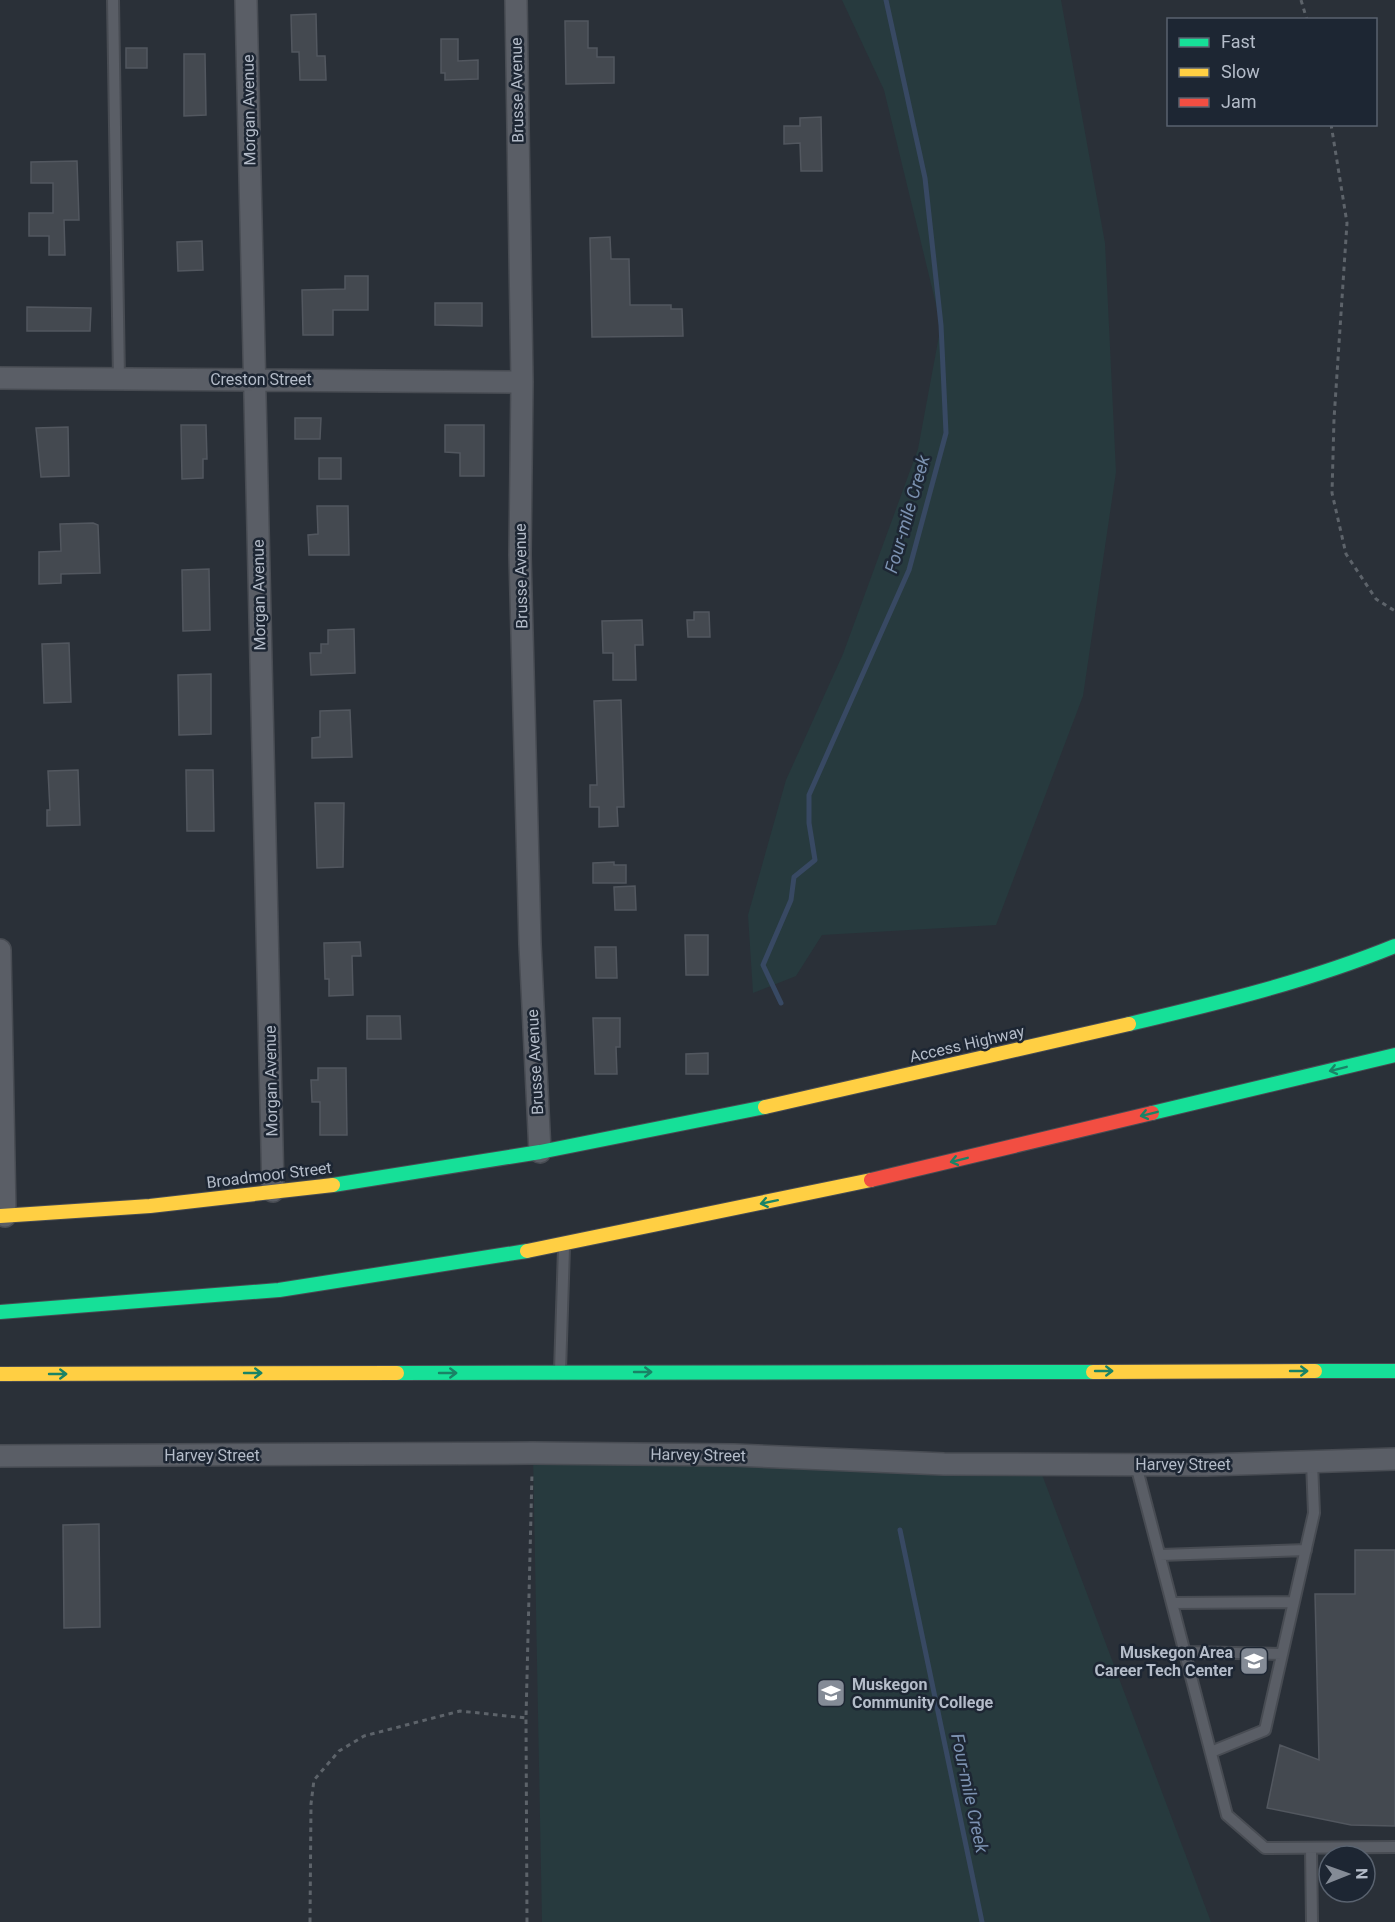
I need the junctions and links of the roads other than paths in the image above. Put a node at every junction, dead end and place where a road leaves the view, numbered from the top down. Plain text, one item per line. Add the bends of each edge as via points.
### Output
1 (113, 0) edge
2 (246, 0) edge
3 (516, 0) edge
4 (0, 378) edge
5 (119, 379) junction
6 (254, 379) junction
7 (522, 382) junction
8 (1395, 946) edge
9 (0, 950) edge
10 (1, 1053) edge
11 (1395, 1055) edge
12 (540, 1152) junction
13 (273, 1191) junction
14 (3, 1216) edge
15 (564, 1245) junction
16 (0, 1312) edge
17 (1395, 1371) edge
18 (560, 1372) junction
19 (0, 1374) edge
20 (0, 1456) edge
21 (1395, 1460) edge
22 (1312, 1462) junction
23 (1136, 1465) junction
24 (1306, 1550) junction
25 (1160, 1555) junction
26 (1294, 1602) junction
27 (1172, 1603) junction
28 (1185, 1652) junction
29 (1282, 1654) junction
30 (1211, 1752) junction
31 (1395, 1847) edge
32 (1311, 1848) junction
33 (1312, 1922) edge

1 - 5 lane
2 - 6 street, Morgan Avenue
3 - 7 street, Brusse Avenue
4 - 5 street, Creston Street
5 - 6 street, Creston Street
6 - 7 street, Creston Street
6 - 13 street, Morgan Avenue
7 - 12 street, Brusse Avenue via 520,555 530,944
8 - 12 main road, Access Highway via 1342,966 1205,1006 819,1096
9 - 10 street
10 - 14 street
11 -> 15 main road via 905,1173
12 - 13 main road, Broadmoor Street via 381,1179
13 - 14 main road, Broadmoor Street via 150,1206
15 - 16 main road via 279,1290
15 - 18 lane
18 -> 17 main road
19 -> 18 main road
20 - 23 street, Harvey Street via 533,1453
21 - 22 street, Harvey Street
22 - 23 street, Harvey Street
22 - 24 lane via 1314,1513
23 - 25 lane
24 - 25 lane
24 - 26 lane
25 - 27 lane
26 - 27 lane
26 - 29 lane
27 - 28 lane
28 - 29 lane
28 - 30 lane
29 - 30 lane via 1265,1730
30 - 32 lane via 1227,1815 1265,1848
31 - 32 lane
32 - 33 lane

